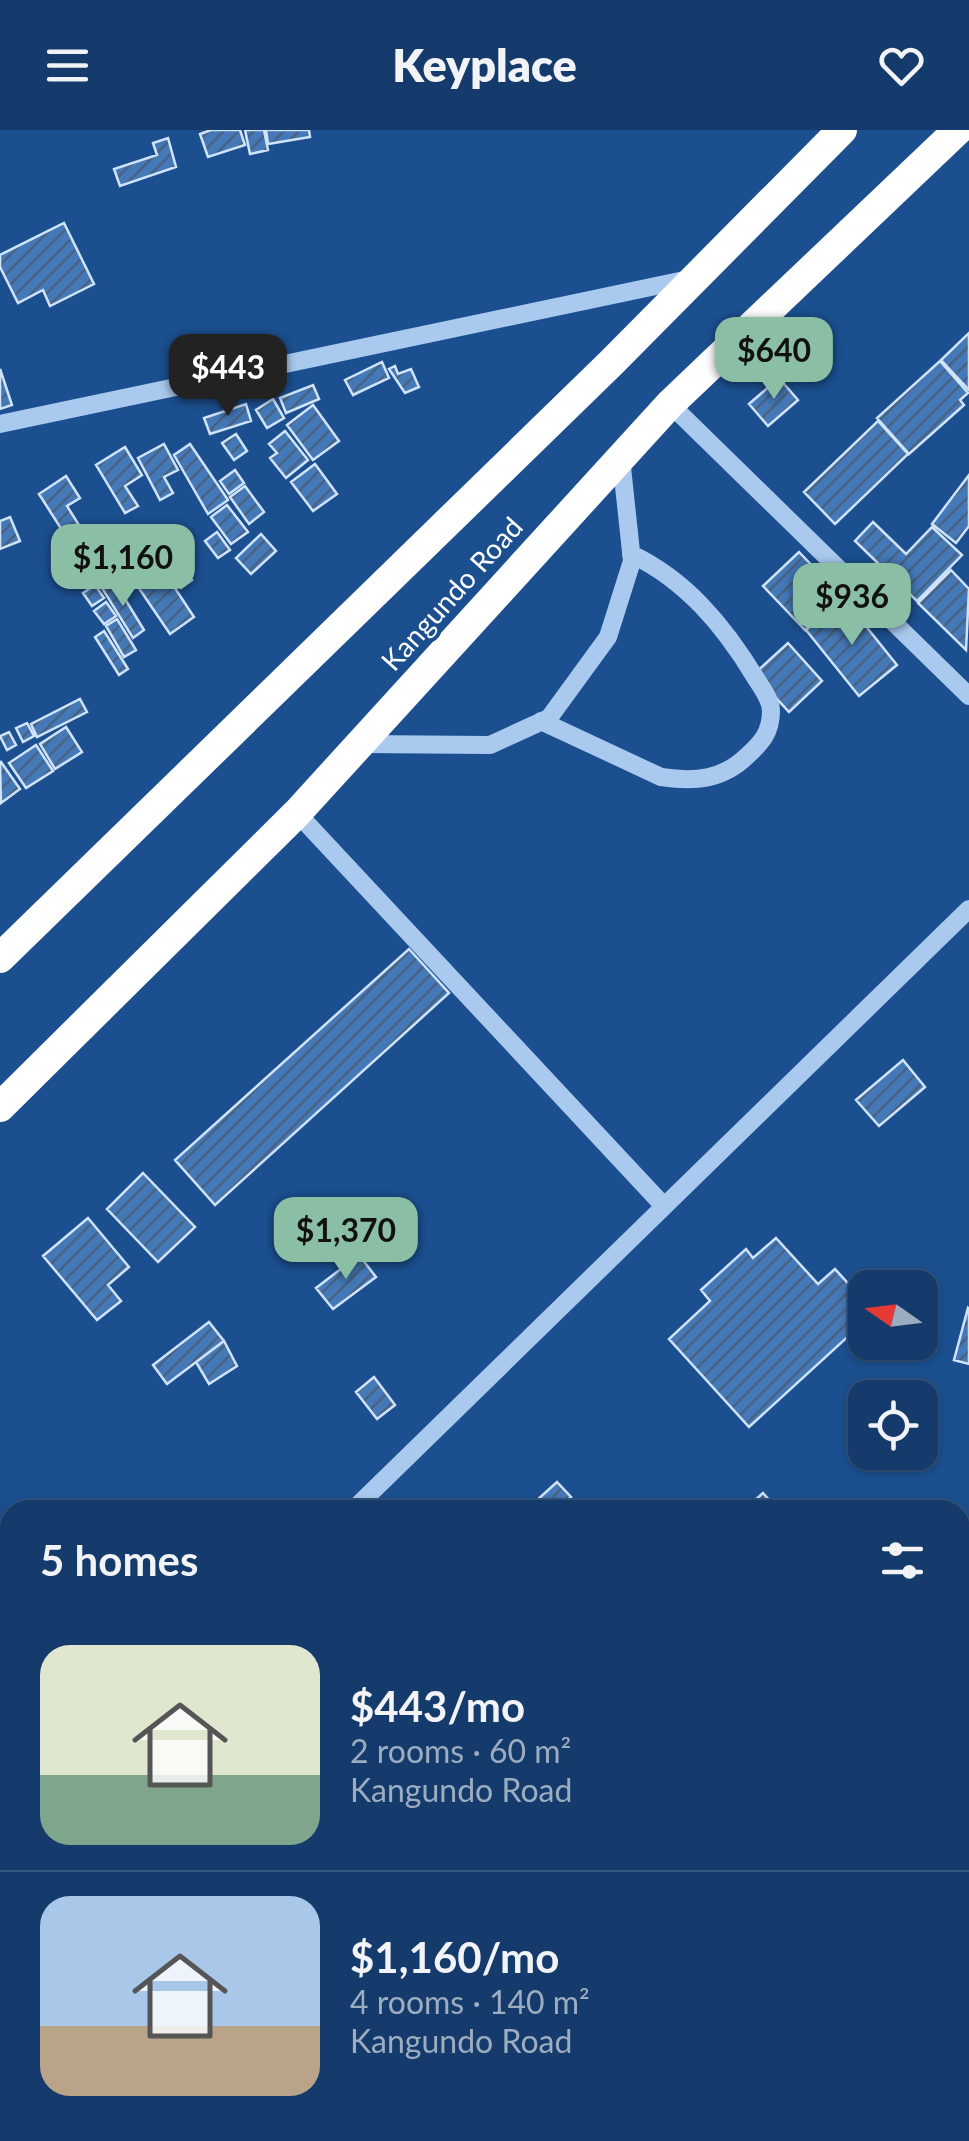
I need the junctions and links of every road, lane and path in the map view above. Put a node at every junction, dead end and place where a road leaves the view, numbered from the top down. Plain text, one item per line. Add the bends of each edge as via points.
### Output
1 (958, 130) edge
2 (837, 132) edge
3 (698, 277) junction
4 (670, 404) junction
5 (0, 424) edge
6 (621, 458) junction
7 (631, 554) junction
8 (969, 696) edge
9 (541, 722) junction
10 (359, 744) junction
11 (297, 812) junction
12 (969, 909) edge
13 (0, 958) edge
14 (0, 1107) edge
15 (662, 1204) junction
16 (362, 1500) edge

1 - 4 highway, Kangundo Road
2 - 3 highway, Kangundo Road
3 - 5 street
3 - 13 highway, Kangundo Road
4 - 6 highway, Kangundo Road
4 - 8 street
6 - 7 street
6 - 10 highway, Kangundo Road
7 - 9 street via 608,636
7 - 9 street via 712,613 738,647 772,706 766,738 734,769 710,779 680,780
9 - 10 street via 490,745
10 - 11 highway, Kangundo Road
11 - 14 highway, Kangundo Road
11 - 15 street
12 - 15 street
15 - 16 street

